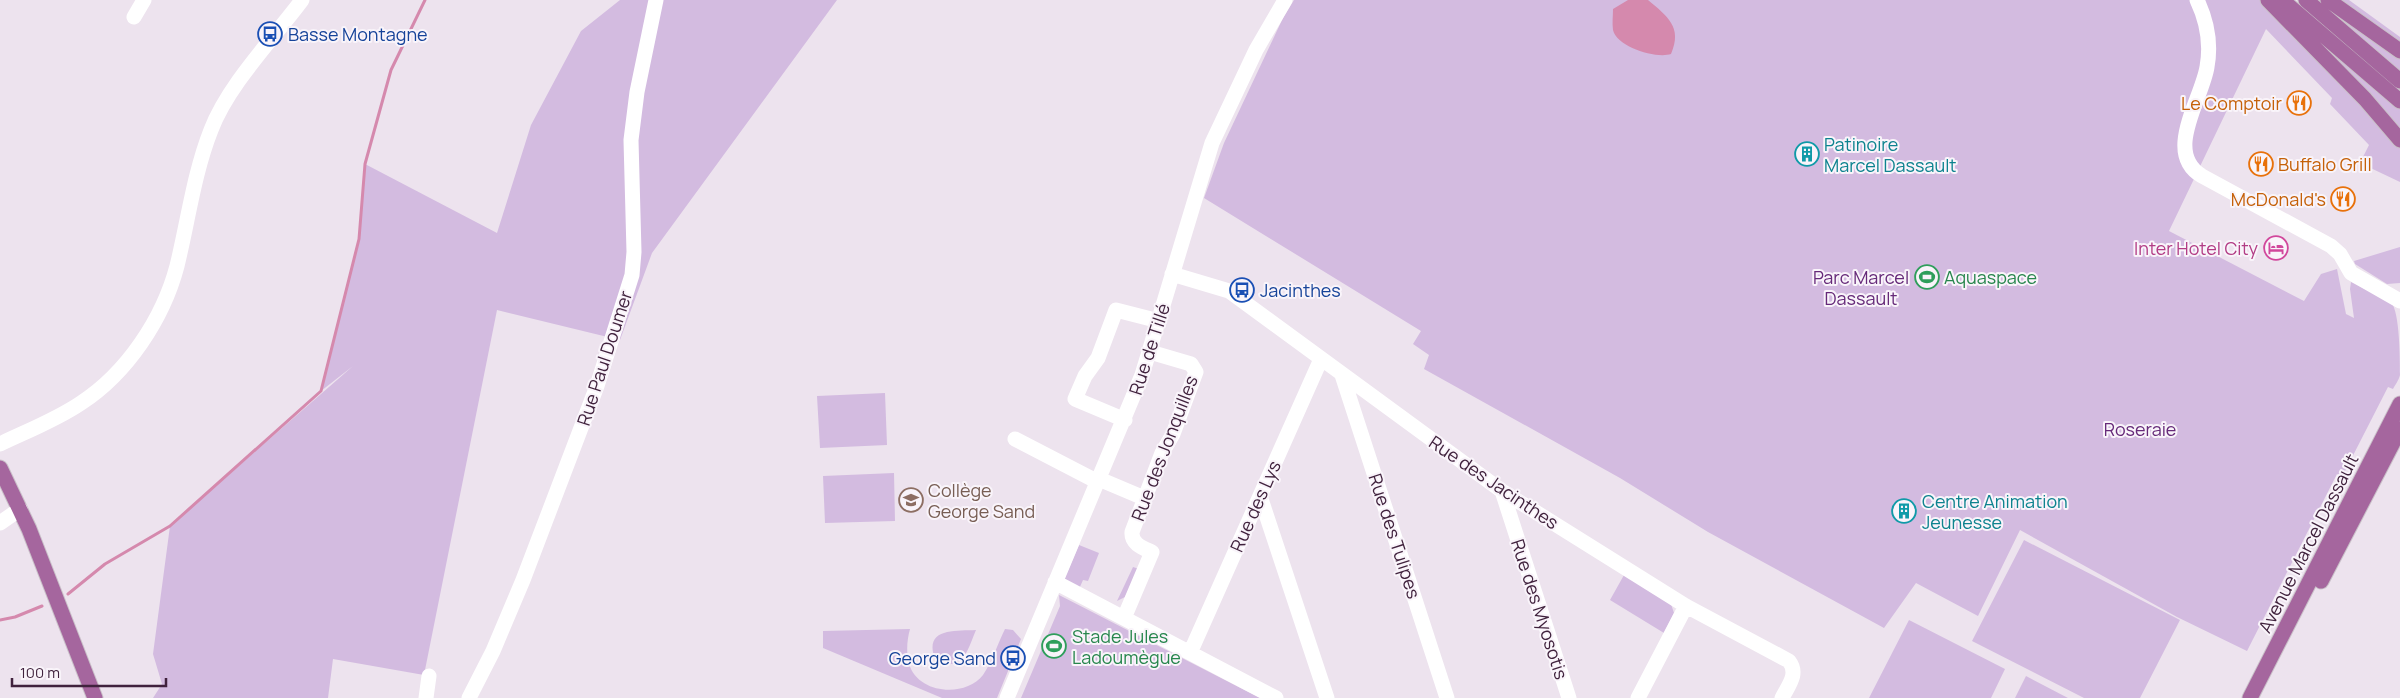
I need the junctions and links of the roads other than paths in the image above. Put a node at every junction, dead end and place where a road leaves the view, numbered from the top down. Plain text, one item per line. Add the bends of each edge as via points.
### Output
1 (144, 0) edge
2 (302, 0) edge
3 (656, 0) edge
4 (1285, 0) edge
5 (2197, 0) edge
6 (2268, 0) edge
7 (2282, 0) edge
8 (2306, 0) edge
9 (2328, 0) edge
10 (134, 17) dead end
11 (2400, 51) edge
12 (2400, 81) edge
13 (2400, 101) edge
14 (2400, 140) edge
15 (1172, 274) junction
16 (2377, 287) junction
17 (2400, 290) edge
18 (2400, 301) edge
19 (1159, 320) junction
20 (1150, 352) junction
21 (1321, 359) junction
22 (1342, 375) junction
23 (2400, 404) edge
24 (1125, 420) junction
25 (2400, 429) edge
26 (1015, 439) dead end
27 (0, 444) edge
28 (0, 468) edge
29 (1099, 480) junction
30 (1502, 491) junction
31 (1260, 496) junction
32 (1144, 498) junction
33 (20, 509) junction
34 (0, 523) edge
35 (1055, 582) junction
36 (1686, 606) junction
37 (1124, 618) junction
38 (1190, 653) junction
39 (429, 676) dead end
40 (93, 697) edge
41 (426, 698) edge
42 (469, 698) edge
43 (1007, 698) edge
44 (1276, 698) edge
45 (1327, 698) edge
46 (1447, 698) edge
47 (1569, 698) edge
48 (1638, 698) edge
49 (1782, 698) edge
50 (2250, 698) edge
51 (2261, 698) edge

1 - 10 street
2 - 27 street via 230,95 213,124 174,277 144,337 121,367 87,399
3 - 42 street, Rue Paul Doumer via 632,134 632,275 602,372 524,580
4 - 15 street, Rue de Tillé via 1256,50 1214,138
5 - 16 street via 2207,30 2208,58 2203,85 2185,138 2185,152 2190,165 2202,176 2335,248 2351,273
6 - 14 main road
7 - 13 main road
8 - 12 main road
9 - 11 main road
15 - 19 street, Rue de Tillé
15 - 21 street, Rue des Jacinthes via 1229,292
16 - 17 street
16 - 18 street
19 - 20 street, Rue de Tillé
19 - 24 street via 1116,310 1098,358 1085,376 1075,399
20 - 24 street, Rue de Tillé
20 - 32 street, Rue des Jonquilles via 1191,364 1196,372
21 - 22 street, Rue des Jacinthes
21 - 31 street, Rue des Lys
22 - 30 street, Rue des Jacinthes
22 - 46 street, Rue des Tulipes
23 - 50 main road, Avenue Marcel Dassault
24 - 29 street, Rue de Tillé
25 - 51 main road, Avenue Marcel Dassault
26 - 29 street
28 - 33 main road
29 - 32 street
29 - 35 street, Rue de Tillé
30 - 36 street, Rue des Jacinthes
30 - 47 street, Rue des Myosotis
31 - 38 street, Rue des Lys
31 - 45 street
32 - 37 street, Rue des Jonquilles via 1131,535 1135,543 1152,552
33 - 34 street
33 - 40 main road
35 - 37 street
35 - 43 street, Rue de Tillé
36 - 48 street
36 - 49 street, Rue des Jacinthes via 1789,661 1794,674
37 - 38 street
38 - 44 street
39 - 41 street

